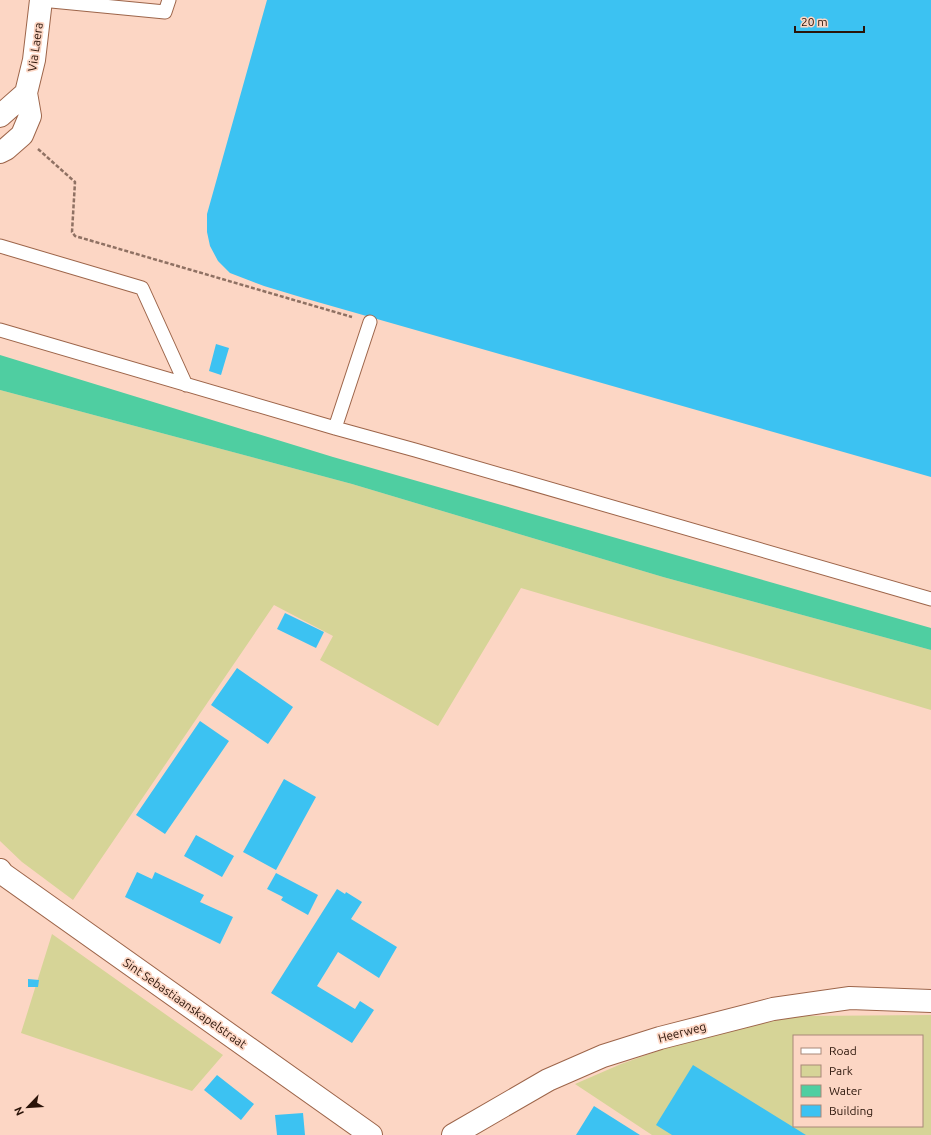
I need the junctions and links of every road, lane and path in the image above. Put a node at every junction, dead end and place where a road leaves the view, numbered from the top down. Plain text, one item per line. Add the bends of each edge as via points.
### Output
1 (41, 0) edge
2 (169, 0) edge
3 (26, 93) junction
4 (0, 116) edge
5 (22, 135) junction
6 (0, 152) edge
7 (0, 246) edge
8 (370, 322) joint
9 (0, 330) edge
10 (186, 385) junction
11 (335, 428) junction
12 (931, 599) edge
13 (0, 870) edge
14 (931, 1001) edge
15 (372, 1135) edge
16 (453, 1135) edge

1 - 2 lane via 165,12
1 - 3 street, Via Laera via 34,60
3 - 4 street
3 - 5 street, Via Laera via 30,116
5 - 6 street, Via Laera
5 - 8 path via 75,182 72,232 75,236
7 - 10 lane via 142,288
8 - 11 lane
9 - 10 lane
10 - 11 lane
11 - 12 lane
13 - 15 street, Sint Sebastiaanskapelstraat
14 - 16 street, Heerweg via 850,998 835,1000 773,1009 660,1038 604,1056 548,1080

